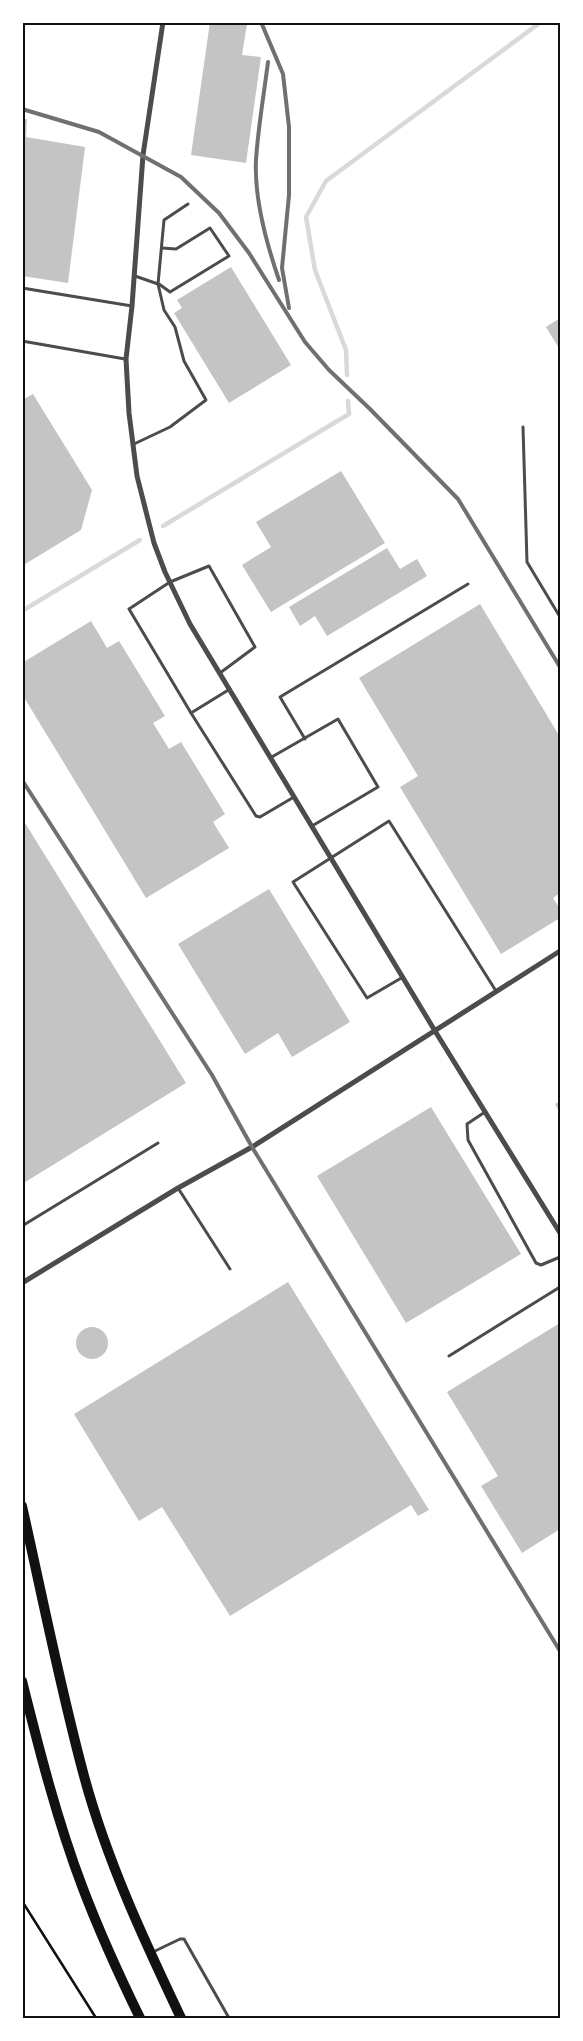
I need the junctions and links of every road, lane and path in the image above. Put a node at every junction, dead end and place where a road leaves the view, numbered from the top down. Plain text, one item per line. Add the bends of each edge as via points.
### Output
1 (163, 22) edge
2 (188, 204) dead end
3 (162, 248) junction
4 (134, 276) junction
5 (158, 284) junction
6 (22, 288) edge
7 (132, 306) junction
8 (22, 342) edge
9 (126, 359) junction
10 (523, 428) dead end
11 (133, 444) junction
12 (170, 582) junction
13 (468, 584) dead end
14 (560, 617) edge
15 (220, 673) junction
16 (230, 689) junction
17 (191, 713) junction
18 (305, 739) junction
19 (270, 758) junction
20 (294, 797) junction
21 (312, 826) junction
22 (331, 857) junction
23 (560, 952) edge
24 (404, 977) junction
25 (496, 991) junction
26 (435, 1031) junction
27 (486, 1112) junction
28 (158, 1143) dead end
29 (178, 1188) junction
30 (22, 1226) edge
31 (560, 1233) edge
32 (560, 1257) edge
33 (230, 1269) dead end
34 (22, 1283) edge
35 (560, 1287) edge
36 (449, 1356) dead end
37 (22, 1506) edge
38 (22, 1680) edge
39 (22, 1901) edge
40 (150, 1953) junction
41 (96, 2018) edge
42 (140, 2018) edge
43 (181, 2018) edge
44 (229, 2018) edge

1 - 4 street via 143,155
2 - 3 lane via 164,220
3 - 5 lane
3 - 5 lane via 176,249 210,228 229,256 170,292
4 - 5 lane
4 - 7 street
5 - 11 lane via 164,310 175,327 184,361 206,400 170,427
6 - 7 lane
7 - 9 street
8 - 9 lane
9 - 11 street
10 - 14 lane via 527,562
11 - 12 street via 137,476 154,543
12 - 15 street via 190,624
12 - 15 lane via 209,566 255,647
12 - 17 lane via 130,610
13 - 18 lane via 280,697
15 - 16 street
16 - 17 lane
16 - 19 street
17 - 20 lane via 256,816 260,817
18 - 19 lane
18 - 21 lane via 338,719 378,787
19 - 20 street
20 - 21 street
21 - 22 street
22 - 24 street
22 - 24 lane via 293,882 367,998
22 - 25 lane via 390,821
23 - 25 street
24 - 26 street
25 - 26 street
26 - 27 street
26 - 29 street via 252,1147
27 - 31 street
27 - 32 lane via 467,1124 468,1140 536,1263 541,1265
28 - 30 lane
29 - 33 lane
29 - 34 street
35 - 36 lane
37 - 40 main road via 84,1776 114,1868
38 - 42 main road via 50,1787 81,1884
39 - 41 path
40 - 43 main road
40 - 44 lane via 184,1939

